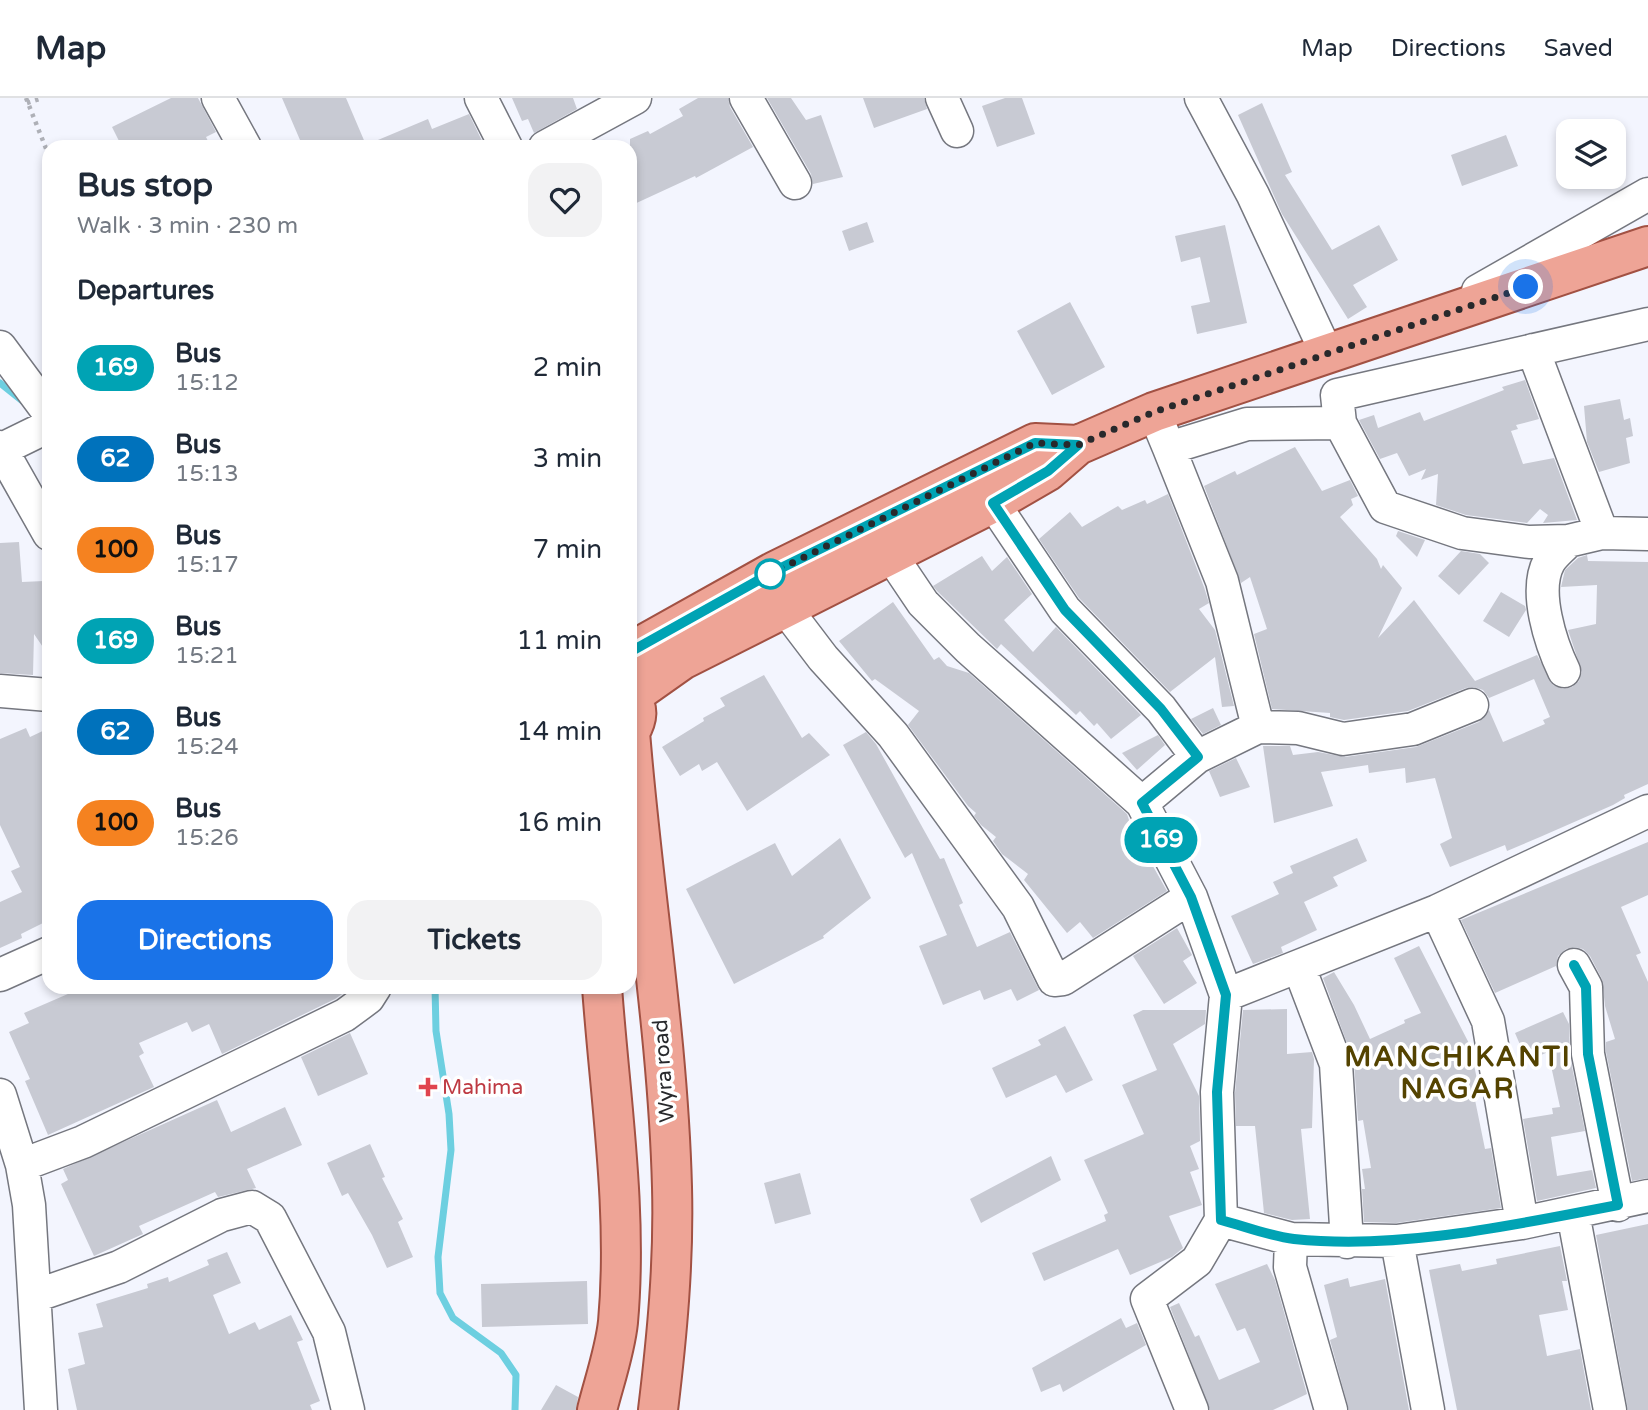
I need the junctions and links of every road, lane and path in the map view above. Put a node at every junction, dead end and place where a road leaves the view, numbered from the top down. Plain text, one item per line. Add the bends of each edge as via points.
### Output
1 (43, 98) edge
2 (218, 98) edge
3 (481, 98) edge
4 (635, 98) edge
5 (746, 98) edge
6 (942, 98) edge
7 (1201, 98) edge
8 (27, 101) edge
9 (957, 131) dead end
10 (43, 140) edge
11 (240, 140) edge
12 (502, 140) edge
13 (558, 140) edge
14 (795, 183) dead end
15 (1648, 194) edge
16 (1648, 246) edge
17 (1428, 320) junction
18 (1648, 324) edge
19 (0, 347) edge
20 (1533, 350) junction
21 (1327, 354) junction
22 (42, 403) edge
23 (1154, 412) junction
24 (1340, 423) junction
25 (19, 440) edge
26 (1078, 445) junction
27 (1169, 448) junction
28 (993, 503) junction
29 (42, 512) edge
30 (1602, 533) junction
31 (1648, 534) edge
32 (1567, 541) junction
33 (890, 554) junction
34 (785, 608) junction
35 (637, 648) edge
36 (1564, 671) dead end
37 (0, 691) edge
38 (42, 694) edge
39 (637, 702) edge
40 (1472, 705) dead end
41 (1258, 727) junction
42 (1198, 757) junction
43 (637, 779) edge
44 (1142, 803) junction
45 (1648, 811) edge
46 (1191, 897) junction
47 (1437, 911) junction
48 (42, 956) edge
49 (1574, 965) dead end
50 (1299, 967) junction
51 (0, 975) edge
52 (371, 994) edge
53 (603, 994) edge
54 (1226, 995) junction
55 (0, 1095) edge
56 (22, 1166) junction
57 (1648, 1196) edge
58 (1618, 1205) junction
59 (1573, 1213) junction
60 (1221, 1220) junction
61 (1522, 1223) junction
62 (1291, 1239) junction
63 (1397, 1241) junction
64 (1347, 1242) junction
65 (35, 1297) junction
66 (41, 1410) edge
67 (348, 1410) edge
68 (597, 1410) edge
69 (658, 1410) edge
70 (1192, 1410) edge
71 (1331, 1410) edge
72 (1428, 1410) edge
73 (1611, 1410) edge

1 - 8 path
2 - 11 street
3 - 12 street
4 - 13 street
5 - 14 street
6 - 9 street
7 - 21 street
8 - 10 path
15 - 17 street
16 - 17 main road
17 - 21 main road
18 - 20 street
19 - 22 street
20 - 24 street via 1337,395
20 - 30 street
21 - 23 main road
23 - 26 main road
23 - 27 street
24 - 27 street via 1247,424
24 - 32 street via 1385,508 1462,533 1530,542
25 - 29 street
26 - 28 main road via 1048,471
26 - 35 main road via 1035,443 775,571
27 - 41 street via 1223,581
28 - 33 main road
28 - 42 street via 1065,610 1161,709
30 - 31 street
30 - 32 street
32 - 36 street via 1549,562 1543,583 1544,612
33 - 34 main road
33 - 44 street via 923,603 968,648
34 - 39 main road via 682,660
34 - 46 street via 893,735 1018,907 1054,980 1063,979
37 - 38 street
40 - 41 street via 1413,729 1343,739 1298,728
41 - 42 street
42 - 44 street
43 - 69 main road, Wyra road via 666,1071 672,1187 669,1324
44 - 46 street
45 - 47 street
46 - 54 street
47 - 50 street
47 - 61 street via 1488,1021
48 - 51 street
49 - 58 street via 1586,987 1588,1054
50 - 54 street
50 - 64 street via 1336,1064
52 - 56 street via 345,1016 83,1142
53 - 68 main road via 620,1237 618,1324
54 - 60 street via 1217,1092
55 - 56 street
56 - 65 street
57 - 58 street
58 - 59 street
59 - 61 street
59 - 73 street
60 - 62 street
60 - 70 street via 1197,1261 1147,1299
61 - 63 street
62 - 64 street
62 - 71 street via 1290,1267
63 - 64 street
63 - 72 street
65 - 66 street
65 - 67 street via 119,1267 222,1214 252,1207 270,1218 329,1332

